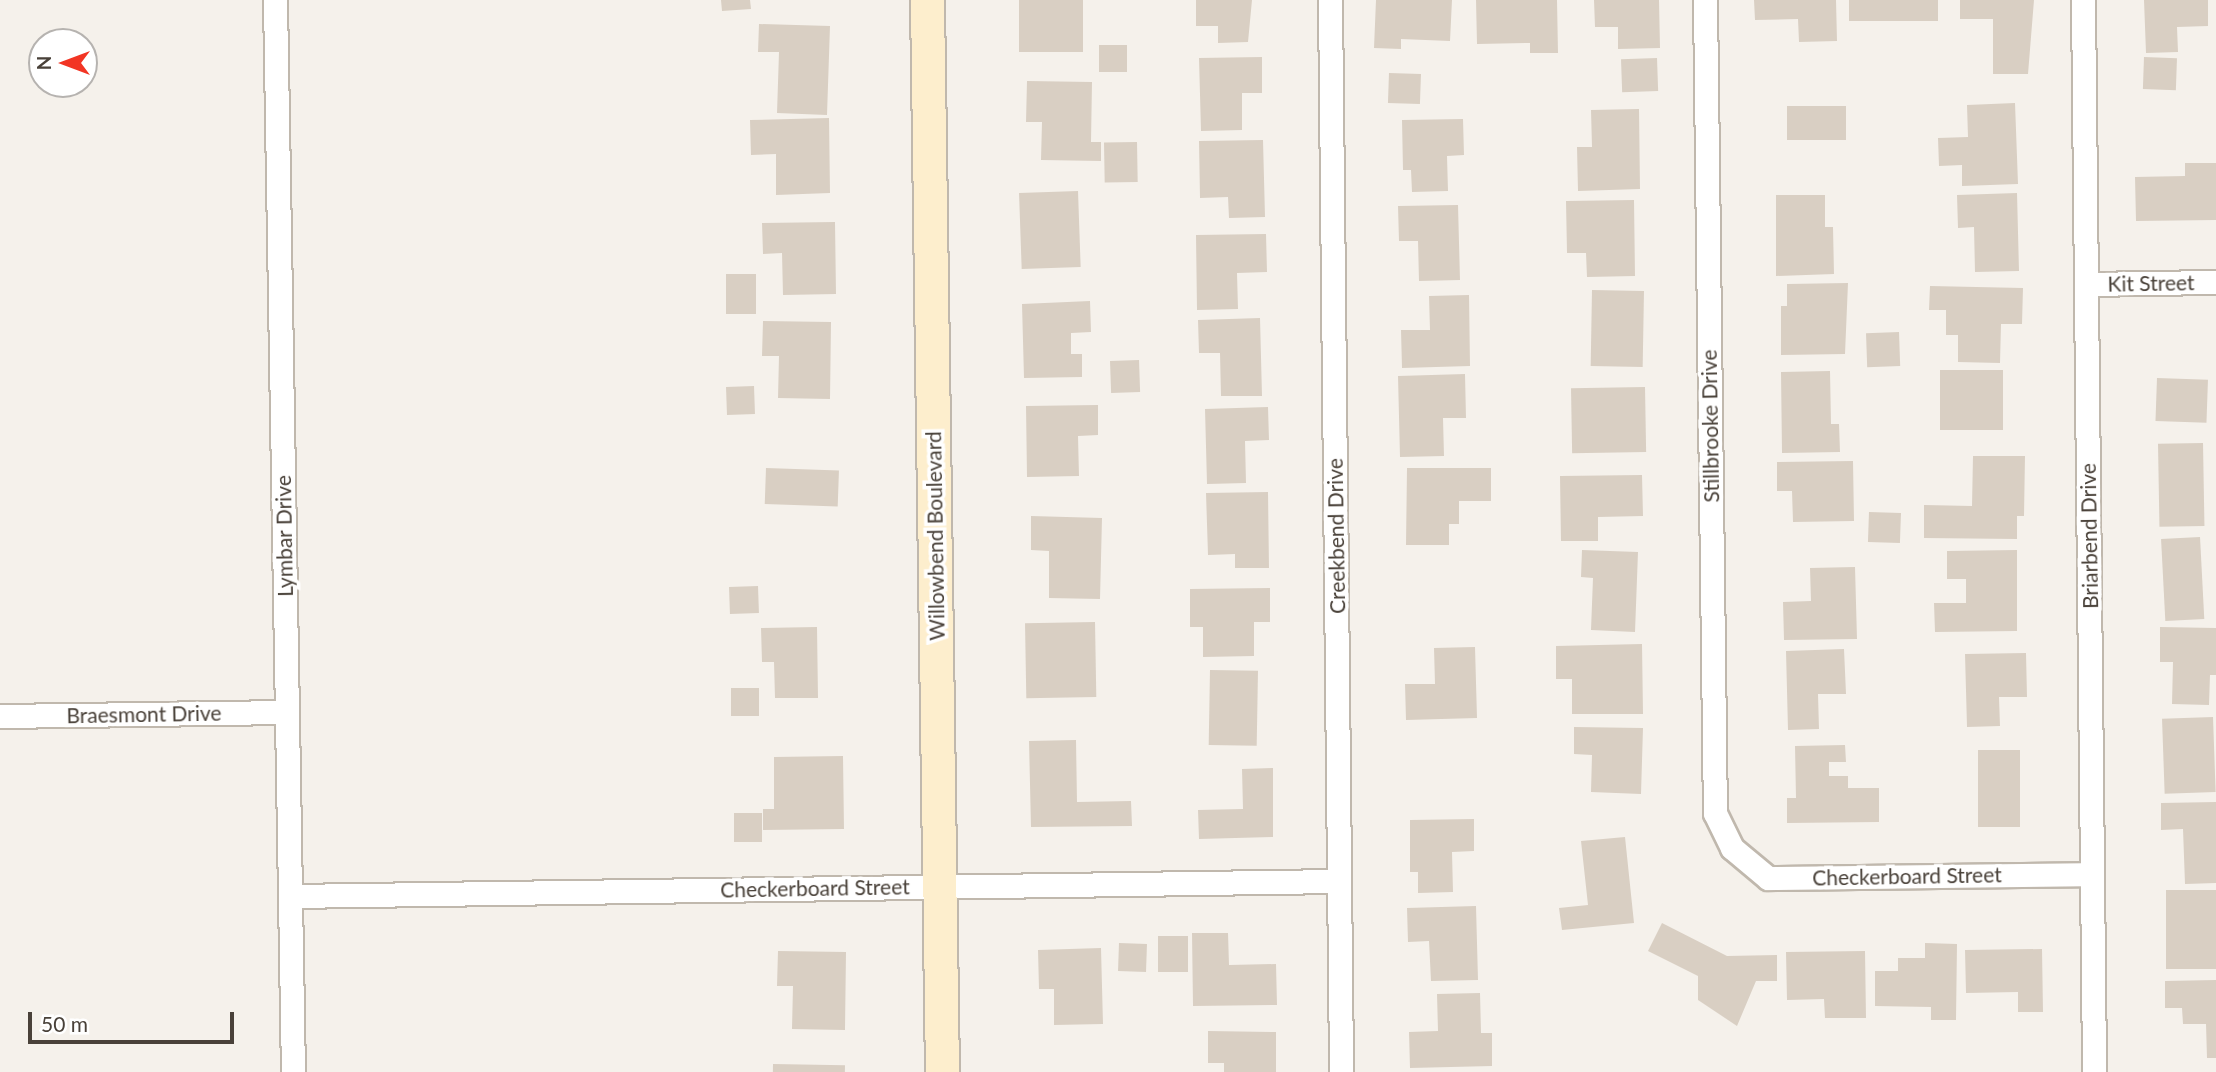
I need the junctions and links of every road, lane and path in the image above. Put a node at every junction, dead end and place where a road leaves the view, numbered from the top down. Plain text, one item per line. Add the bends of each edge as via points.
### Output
1 (275, 0) edge
2 (927, 0) edge
3 (1330, 0) edge
4 (1705, 0) edge
5 (2083, 0) edge
6 (2216, 282) edge
7 (2086, 284) junction
8 (287, 712) junction
9 (0, 716) edge
10 (1732, 848) joint
11 (2092, 874) junction
12 (1339, 881) junction
13 (940, 886) junction
14 (290, 897) junction
15 (293, 1072) edge
16 (942, 1072) edge
17 (1341, 1072) edge
18 (2094, 1072) edge

1 - 8 street, Lymbar Drive
2 - 13 main road, Willowbend Boulevard
3 - 12 street, Creekbend Drive
4 - 10 street, Stillbrooke Drive via 1715,813
5 - 7 street, Briarbend Drive
6 - 7 street, Kit Street
7 - 11 street, Briarbend Drive
8 - 9 street, Braesmont Drive
8 - 14 street, Lymbar Drive
10 - 11 street, Checkerboard Street via 1768,878
11 - 18 street, Briarbend Drive
12 - 13 street, Checkerboard Street
12 - 17 street, Creekbend Drive
13 - 14 street, Checkerboard Street
13 - 16 main road, Willowbend Boulevard
14 - 15 street, Lymbar Drive

